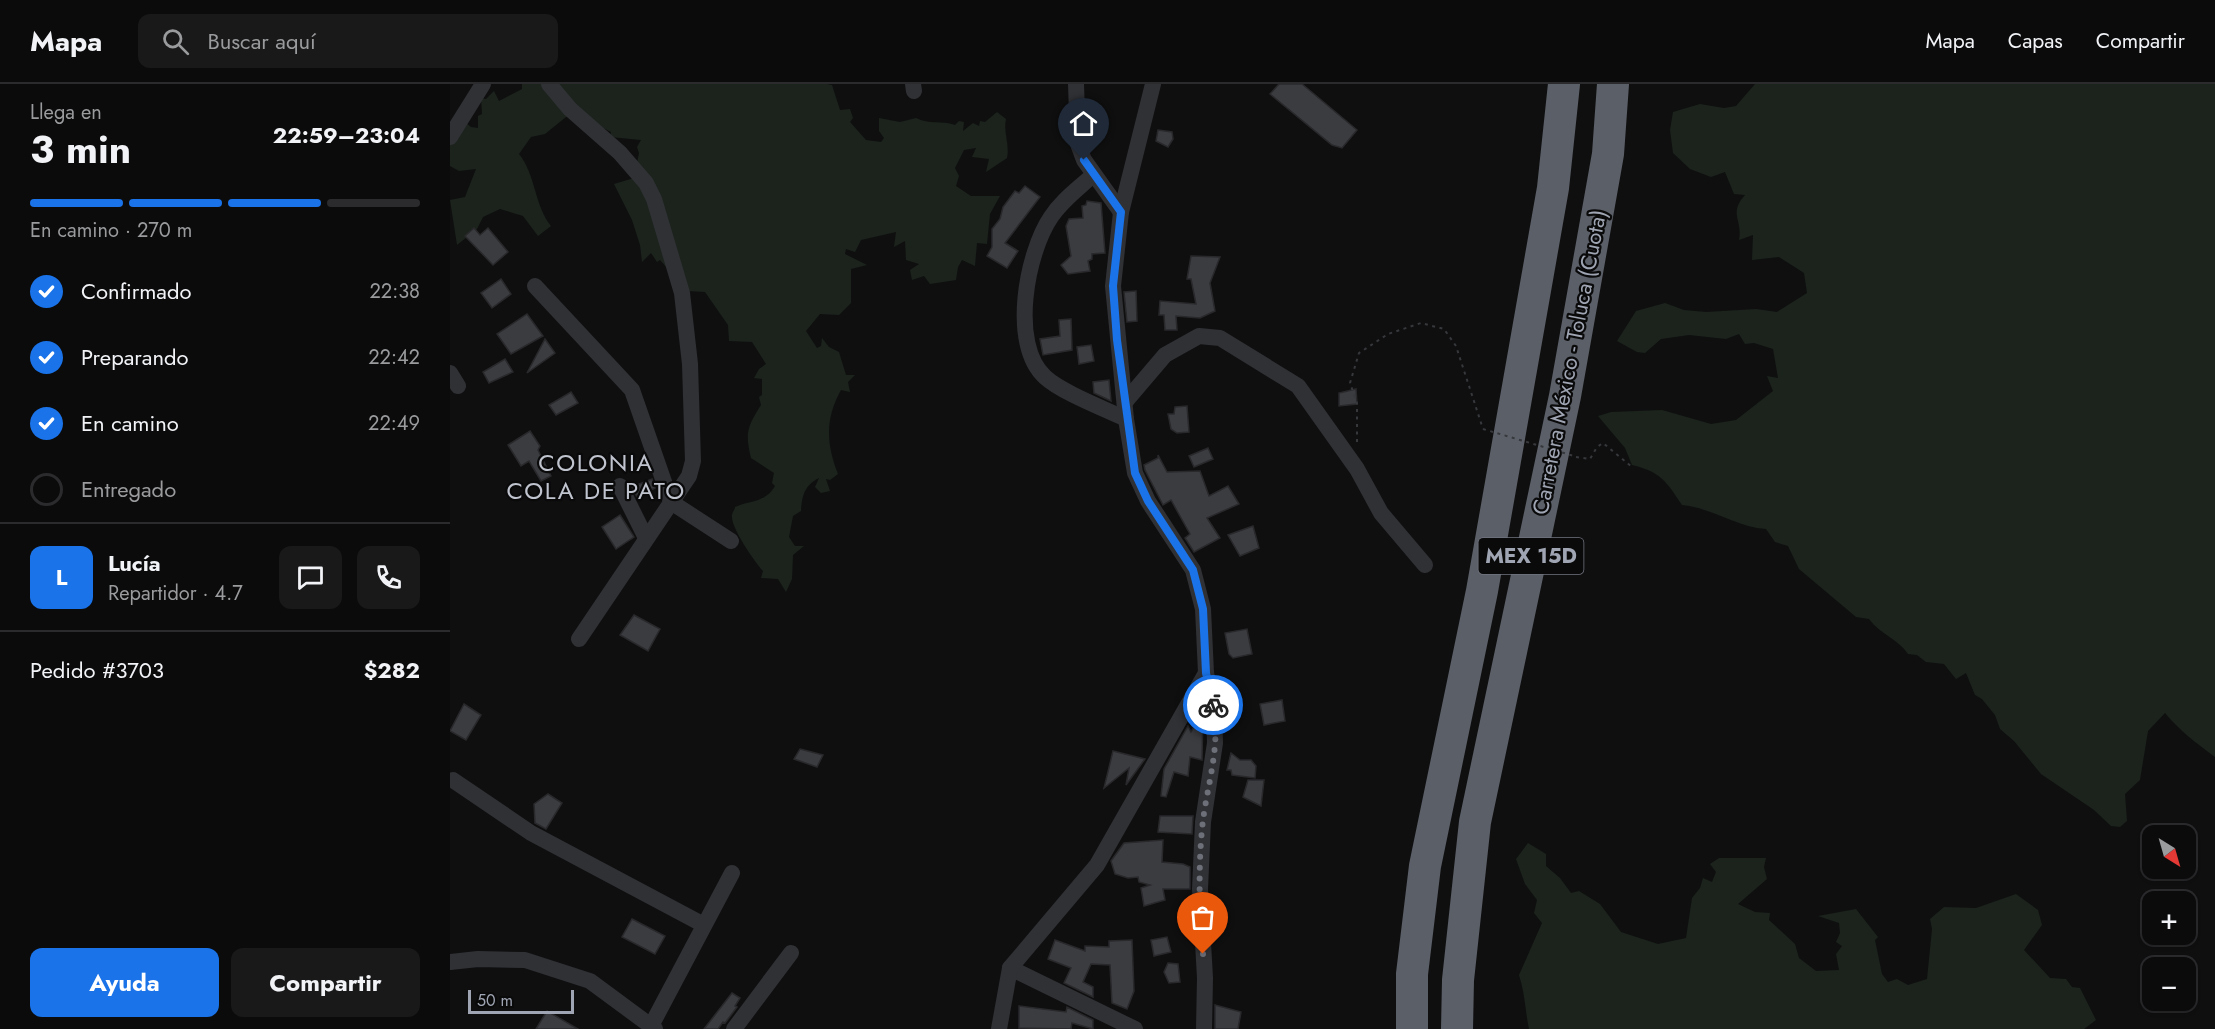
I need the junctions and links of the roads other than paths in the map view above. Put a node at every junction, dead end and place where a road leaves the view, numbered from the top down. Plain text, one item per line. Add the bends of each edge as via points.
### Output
1 (483, 84) edge
2 (549, 84) edge
3 (1076, 84) edge
4 (1153, 84) edge
5 (1564, 84) edge
6 (1613, 84) edge
7 (450, 137) edge
8 (1094, 175) junction
9 (1121, 212) junction
10 (535, 286) dead end
11 (1125, 402) junction
12 (1126, 419) junction
13 (620, 486) dead end
14 (671, 502) junction
15 (646, 538) junction
16 (731, 541) dead end
17 (1425, 566) dead end
18 (579, 639) dead end
19 (1206, 673) junction
20 (453, 780) dead end
21 (732, 873) dead end
22 (704, 925) junction
23 (791, 953) dead end
24 (450, 962) edge
25 (1010, 968) junction
26 (653, 1028) edge
27 (734, 1029) edge
28 (999, 1029) edge
29 (1135, 1029) edge
30 (1204, 1029) edge
31 (1412, 1029) edge
32 (1457, 1029) edge

1 - 7 street
2 - 14 street via 646,183 660,215 682,293 690,363 693,461 689,476
3 - 8 street via 1078,144
4 - 9 street
5 - 31 highway, Carretera México - Toluca (Cuota) / MEX 15D via 1553,189 1484,580 1425,866 1412,974
6 - 32 highway, Carretera México - Toluca (Cuota) / MEX 15D via 1608,154 1565,396 1475,822 1458,980
8 - 9 street
8 - 12 street via 1063,202 1040,235 1026,283 1030,357 1044,376
9 - 11 street via 1113,286
10 - 14 street via 632,390
11 - 12 street
11 - 17 street via 1164,355 1199,336 1220,338 1298,386 1357,468 1381,513
12 - 19 street via 1135,473 1148,501 1193,570 1203,609
13 - 15 street
14 - 15 street
14 - 16 street
15 - 18 street
19 - 25 street via 1097,865
19 - 30 street via 1214,710 1215,743 1203,822 1200,889
20 - 22 street via 531,833
21 - 22 street
22 - 26 street
23 - 27 street
24 - 26 street via 525,960 590,981
25 - 28 street
25 - 29 street

